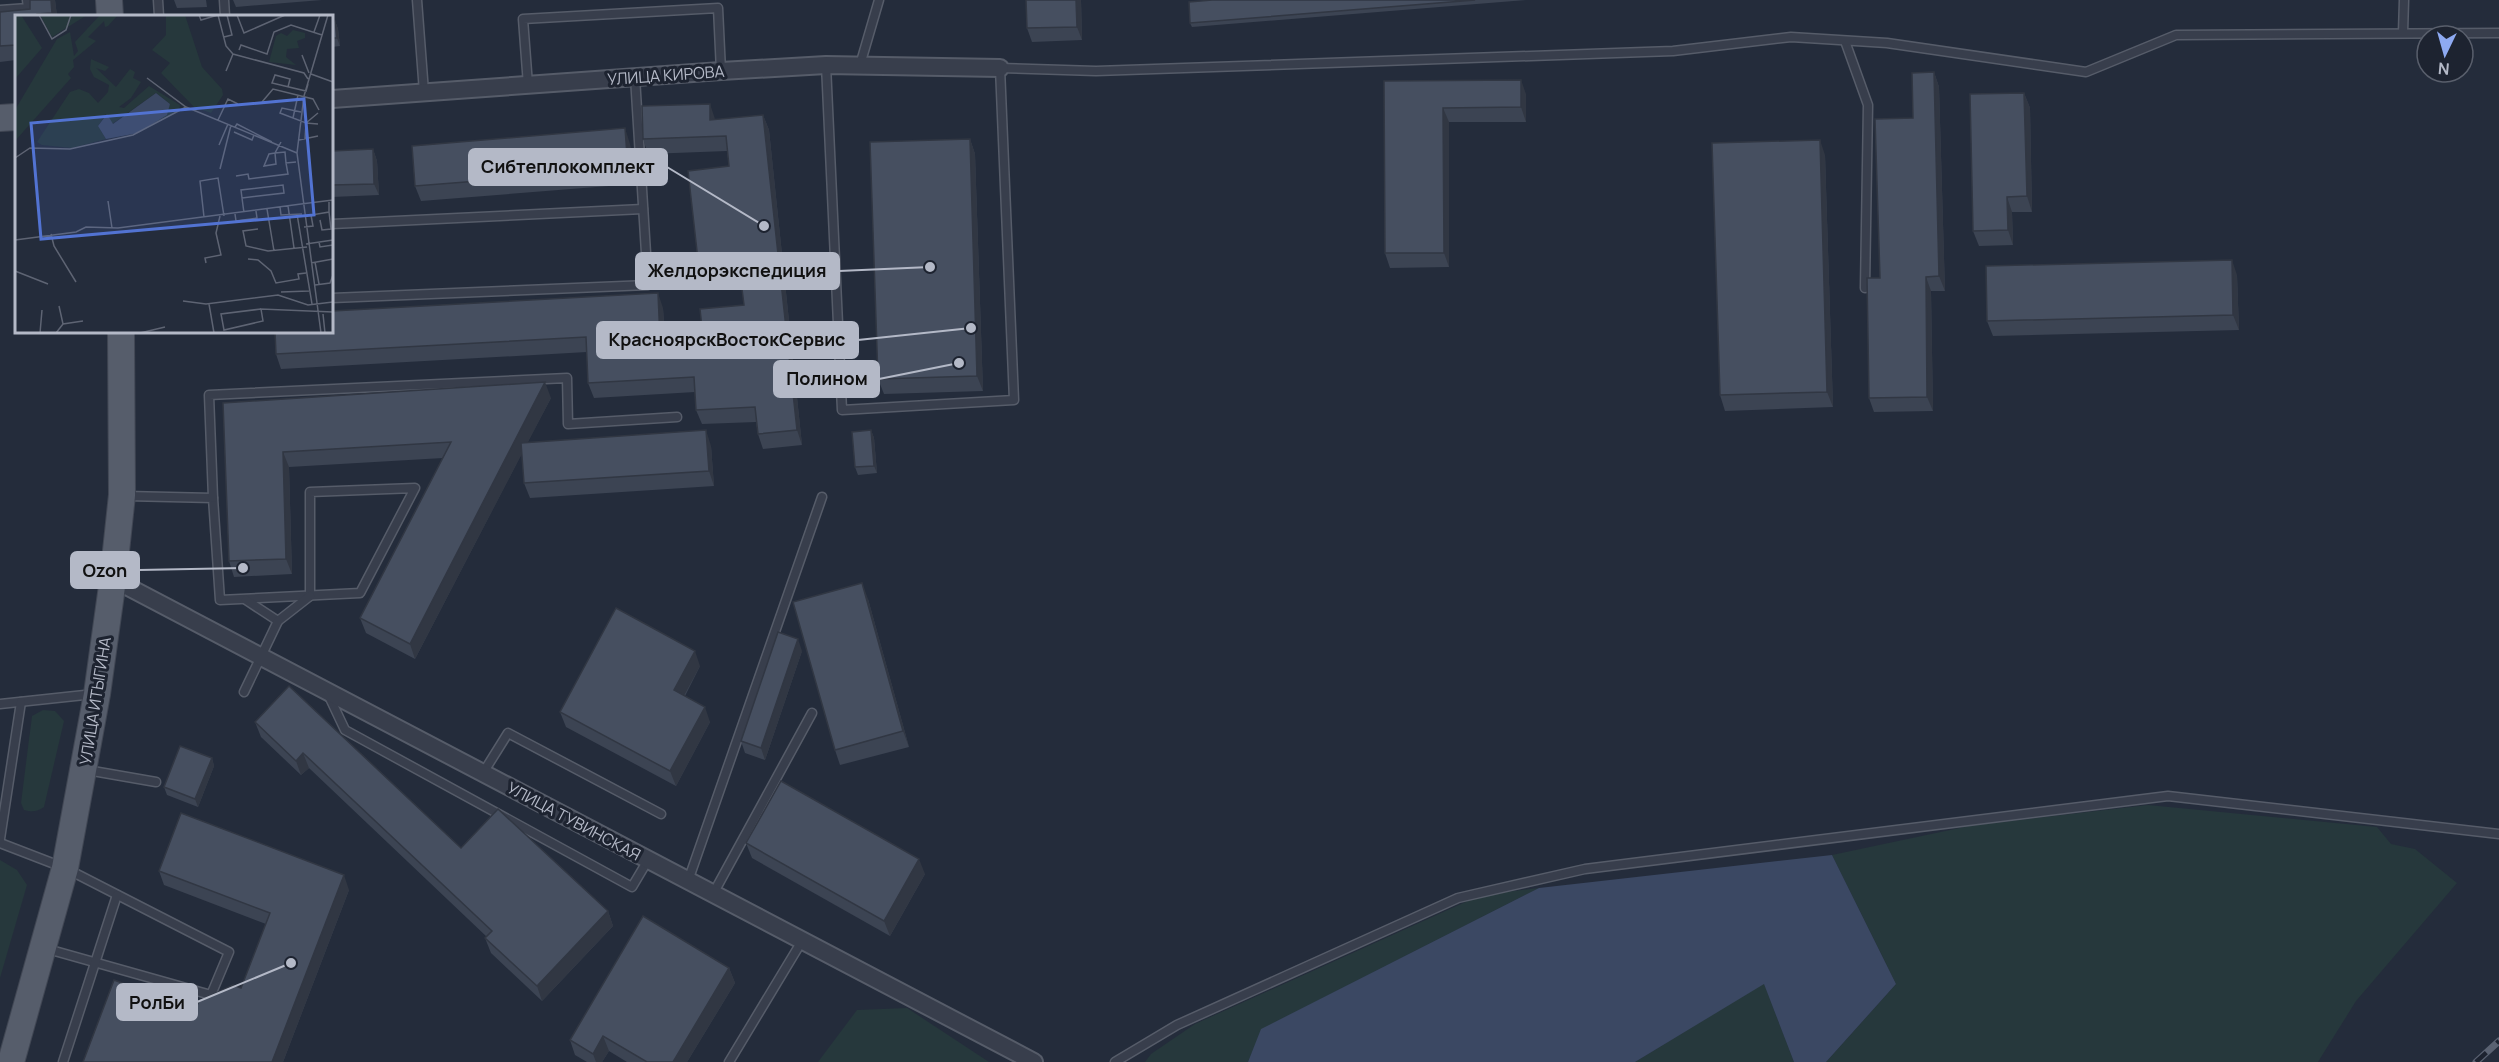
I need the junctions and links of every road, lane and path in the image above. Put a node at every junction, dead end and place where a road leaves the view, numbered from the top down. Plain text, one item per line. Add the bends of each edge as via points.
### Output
1 (27, 0) edge
2 (109, 0) edge
3 (158, 0) edge
4 (224, 0) edge
5 (417, 0) edge
6 (879, 0) edge
7 (2404, 0) edge
8 (0, 10) edge
9 (110, 15) edge
10 (159, 15) edge
11 (225, 15) edge
12 (2403, 33) junction
13 (2499, 33) edge
14 (1845, 40) junction
15 (826, 65) junction
16 (860, 65) junction
17 (1000, 68) junction
18 (721, 71) junction
19 (634, 77) junction
20 (528, 85) junction
21 (424, 92) junction
22 (333, 99) edge
23 (15, 117) edge
24 (0, 118) edge
25 (643, 209) junction
26 (333, 224) edge
27 (1865, 288) edge
28 (333, 298) edge
29 (121, 333) edge
30 (677, 417) dead end
31 (122, 495) junction
32 (822, 496) dead end
33 (213, 498) junction
34 (113, 579) junction
35 (310, 596) junction
36 (245, 599) junction
37 (278, 621) junction
38 (261, 656) junction
39 (326, 690) junction
40 (244, 692) dead end
41 (98, 694) junction
42 (21, 702) junction
43 (0, 704) edge
44 (812, 713) dead end
45 (84, 770) junction
46 (483, 773) junction
47 (156, 782) dead end
48 (661, 814) dead end
49 (2499, 834) edge
50 (0, 839) edge
51 (0, 843) edge
52 (648, 860) junction
53 (65, 868) junction
54 (688, 881) junction
55 (713, 894) junction
56 (117, 895) junction
57 (802, 941) junction
58 (44, 948) junction
59 (94, 962) junction
60 (11, 1062) edge
61 (63, 1062) edge
62 (729, 1062) edge
63 (1034, 1062) edge
64 (1115, 1062) edge

1 - 8 lane via 28,8
2 - 9 main road
3 - 10 lane
4 - 11 lane
5 - 21 lane
6 - 16 lane
7 - 12 lane
12 - 13 lane
12 - 14 lane via 2176,35 2086,72
14 - 17 lane via 1791,37 1673,51 1120,70
14 - 27 lane via 1868,105
15 - 16 street, УЛИЦА КИРОВА
15 - 17 lane via 842,410 1014,400
15 - 18 street, УЛИЦА КИРОВА
16 - 17 street, УЛИЦА КИРОВА
18 - 19 street, УЛИЦА КИРОВА
18 - 20 lane via 718,8 523,19
19 - 20 street, УЛИЦА КИРОВА
19 - 25 lane
20 - 21 street, УЛИЦА КИРОВА
21 - 22 street, УЛИЦА КИРОВА
23 - 24 main road
25 - 26 lane
25 - 28 lane via 648,285
29 - 31 main road, УЛИЦА ИТЫГИНА
30 - 33 lane via 568,424 567,378 209,395
31 - 33 lane
31 - 34 main road, УЛИЦА ИТЫГИНА
32 - 54 lane
33 - 36 lane via 220,600
34 - 38 street, УЛИЦА ТУВИНСКАЯ
34 - 41 main road, УЛИЦА ИТЫГИНА
35 - 35 lane via 310,492 415,488 360,593
35 - 36 lane
35 - 37 lane
36 - 37 lane
37 - 38 lane
38 - 39 street, УЛИЦА ТУВИНСКАЯ
38 - 40 lane
39 - 46 street, УЛИЦА ТУВИНСКАЯ
39 - 52 lane via 345,730 632,887
41 - 42 lane
41 - 45 main road, УЛИЦА ИТЫГИНА
42 - 43 lane
42 - 50 lane
44 - 55 lane
45 - 47 lane
45 - 53 main road, УЛИЦА ИТЫГИНА
46 - 48 lane via 508,733
46 - 52 street, УЛИЦА ТУВИНСКАЯ
49 - 64 lane via 2168,796 1585,868 1458,898 1177,1025
51 - 53 lane
52 - 54 street, УЛИЦА ТУВИНСКАЯ
53 - 56 lane
53 - 58 main road, УЛИЦА ИТЫГИНА
54 - 55 street, УЛИЦА ТУВИНСКАЯ
55 - 57 street, УЛИЦА ТУВИНСКАЯ
56 - 59 lane
56 - 59 lane via 229,952 212,995
57 - 62 lane
57 - 63 street, УЛИЦА ТУВИНСКАЯ
58 - 59 lane
58 - 60 main road, УЛИЦА ИТЫГИНА
59 - 61 lane

